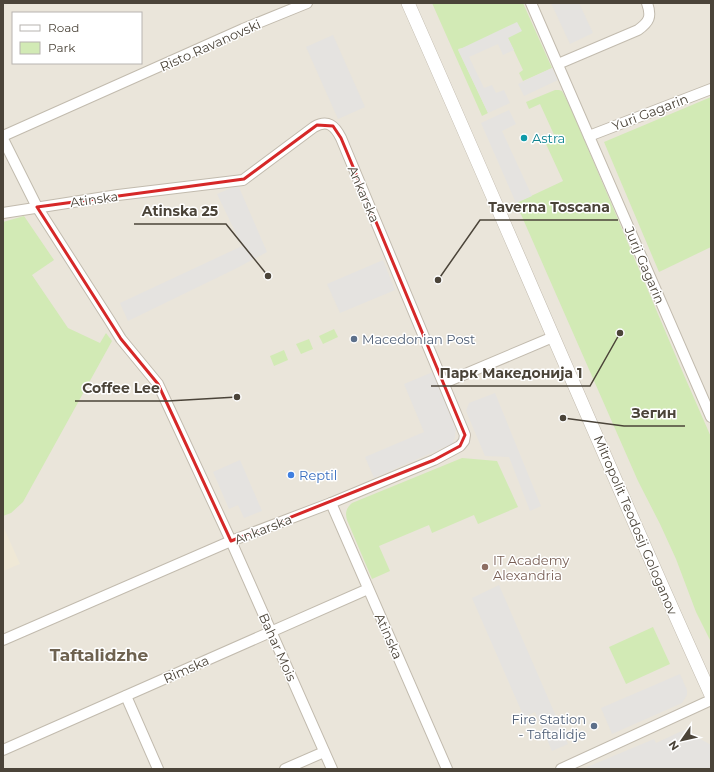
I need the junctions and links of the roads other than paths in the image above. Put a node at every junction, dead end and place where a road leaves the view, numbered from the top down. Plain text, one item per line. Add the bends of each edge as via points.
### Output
1 (307, 3) edge
2 (408, 3) edge
3 (532, 3) edge
4 (647, 3) edge
5 (558, 64) junction
6 (711, 89) edge
7 (3, 136) edge
8 (589, 136) junction
9 (3, 139) edge
10 (222, 183) joint
11 (37, 207) junction
12 (3, 213) edge
13 (553, 337) junction
14 (444, 383) junction
15 (711, 417) edge
16 (331, 502) junction
17 (231, 541) junction
18 (368, 589) junction
19 (272, 631) junction
20 (3, 640) edge
21 (711, 695) edge
22 (126, 696) junction
23 (711, 700) edge
24 (3, 750) edge
25 (324, 752) junction
26 (158, 769) edge
27 (286, 769) edge
28 (332, 769) edge
29 (447, 769) edge
30 (561, 769) edge

1 - 7 street, Risto Ravanovski
2 - 13 street, Mitropolit Teodosij Gologanov
3 - 5 street, Jurij Gagarin
4 - 5 street via 649,20 638,30
5 - 8 street, Jurij Gagarin
6 - 8 street, Yuri Gagarin
8 - 15 street, Jurij Gagarin
9 - 11 street, Bahar Mois
10 - 11 street, Atinska
10 - 14 street, Ankarska via 244,179 317,125 333,126 341,138
11 - 12 street, Atinska
11 - 17 street, Bahar Mois via 121,339 158,384
13 - 14 street
13 - 21 street, Mitropolit Teodosij Gologanov
14 - 16 street, Ankarska via 465,435 463,444 434,460
16 - 17 street, Ankarska
16 - 18 street, Atinska
17 - 19 street, Bahar Mois
17 - 20 street, Ankarska
18 - 19 street, Rimska
18 - 29 street, Atinska
19 - 22 street, Rimska
19 - 25 street, Bahar Mois
22 - 24 street, Rimska
22 - 26 street
23 - 30 street
25 - 27 street
25 - 28 street, Bahar Mois

